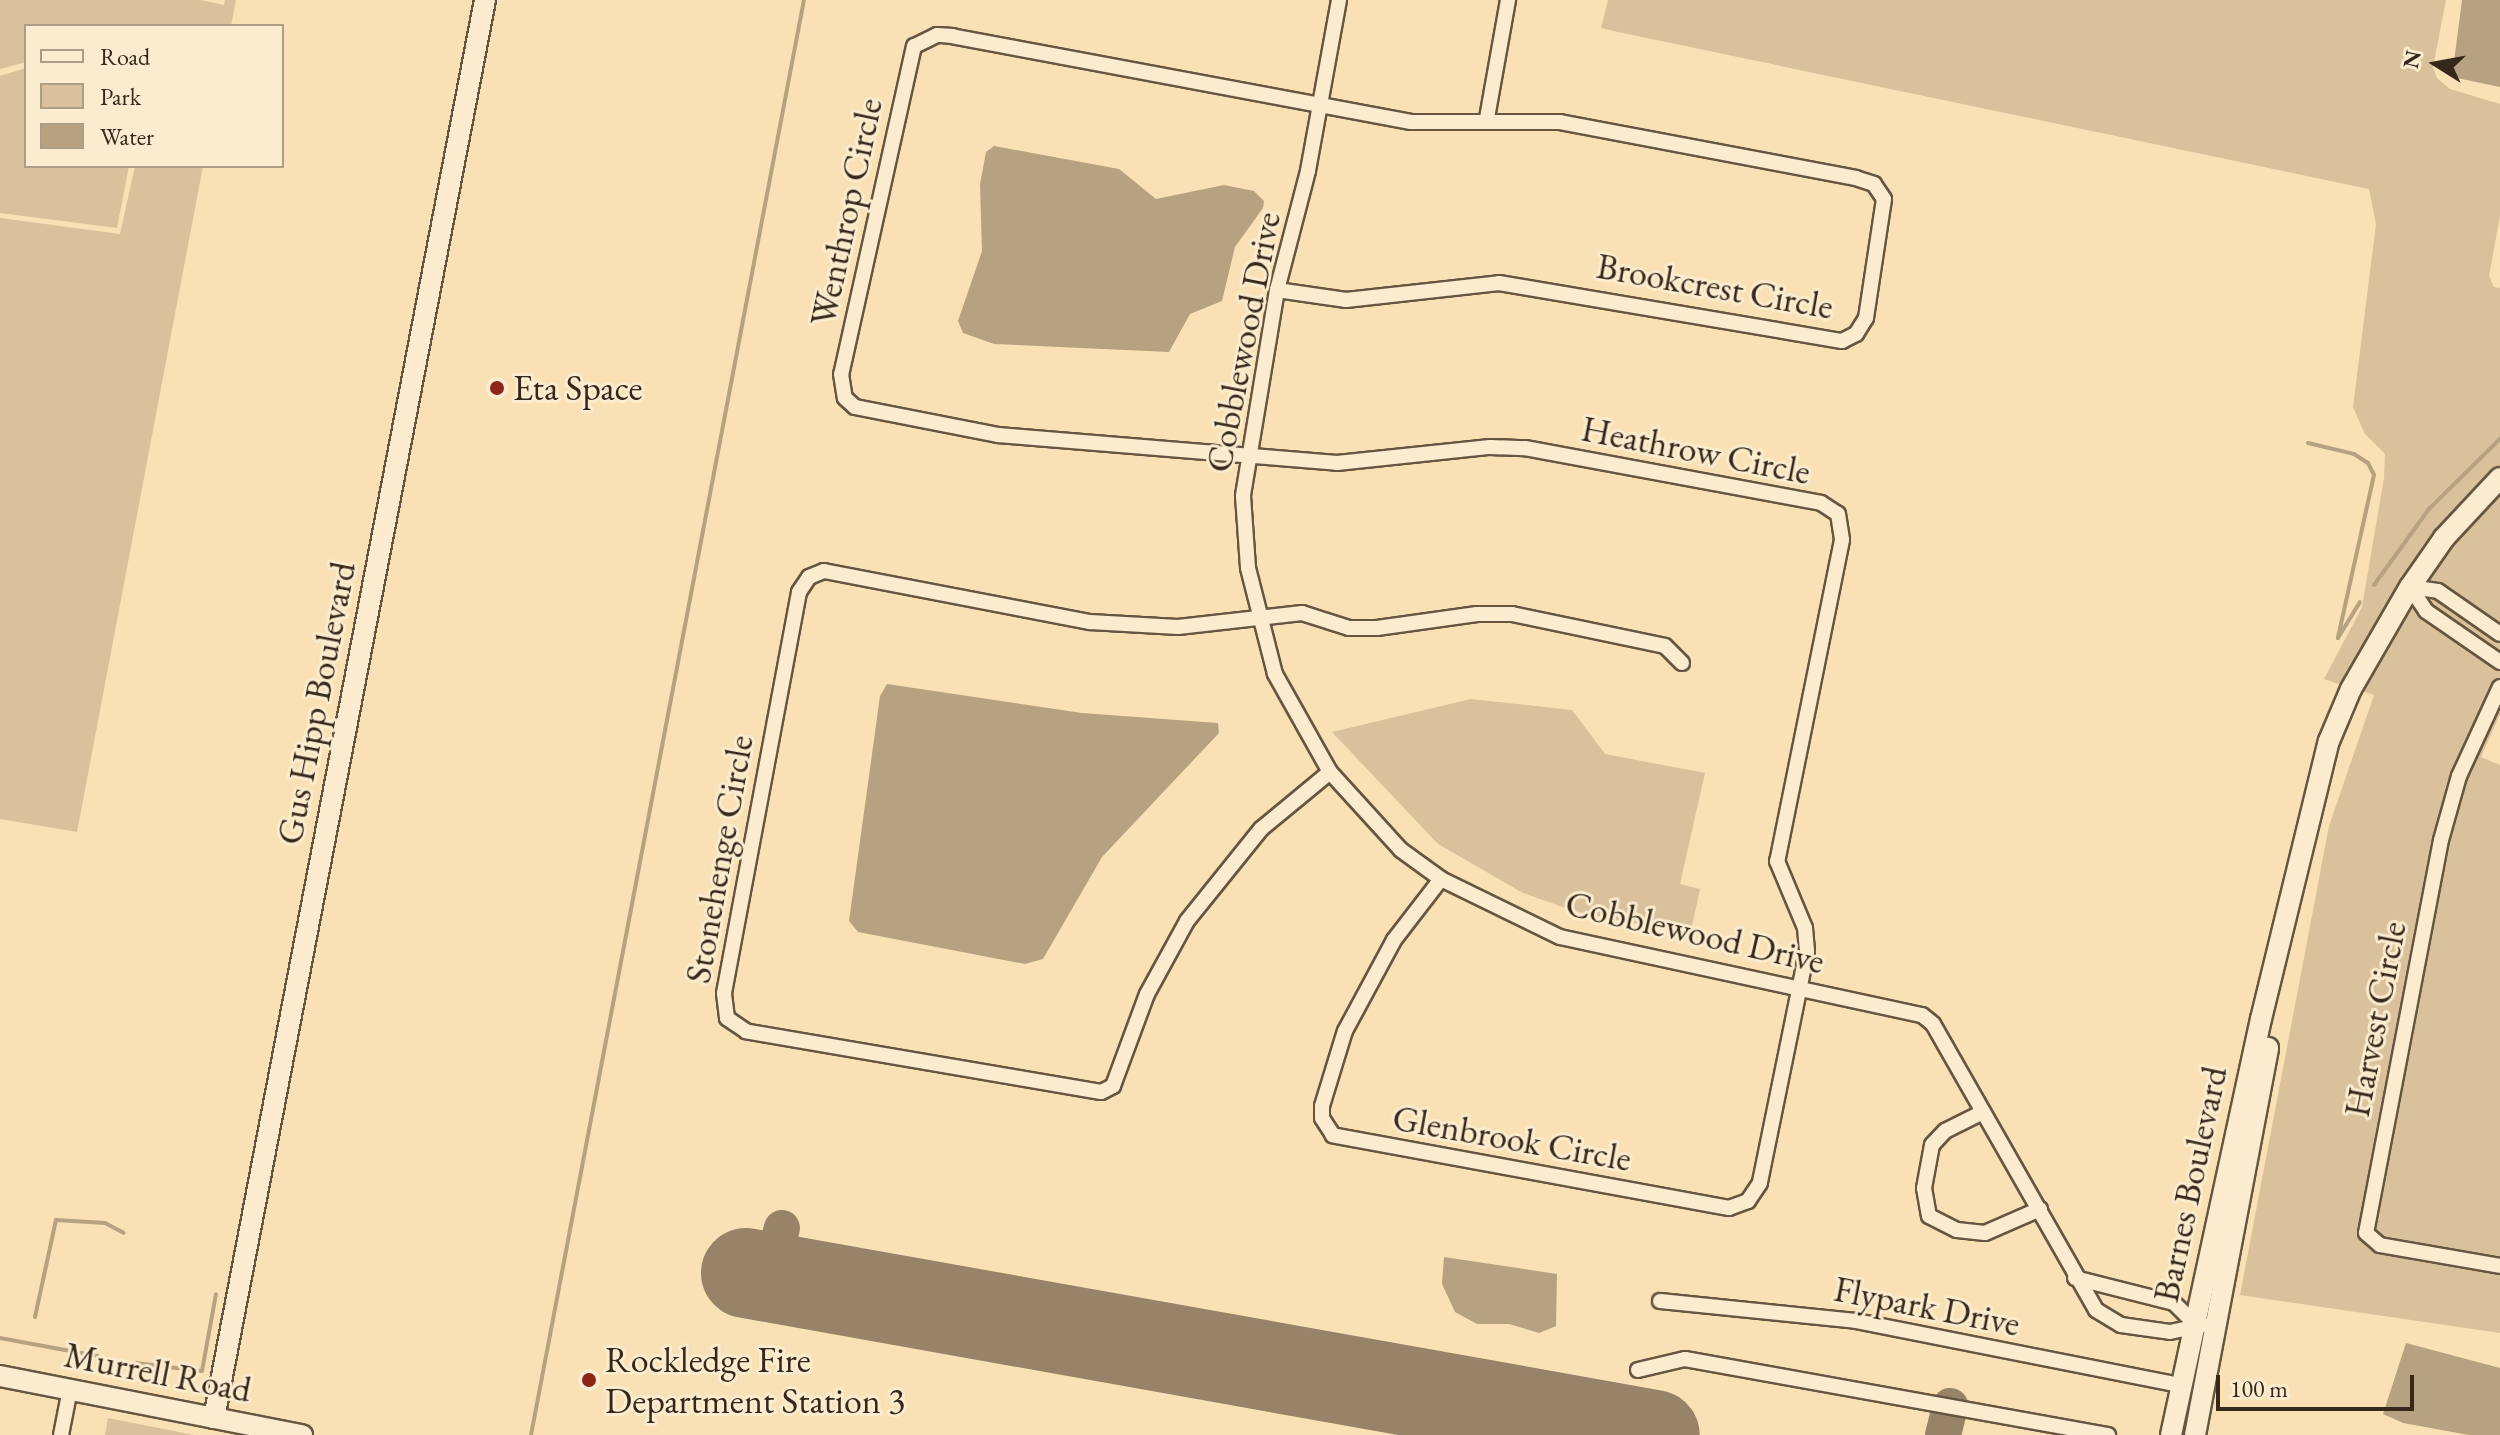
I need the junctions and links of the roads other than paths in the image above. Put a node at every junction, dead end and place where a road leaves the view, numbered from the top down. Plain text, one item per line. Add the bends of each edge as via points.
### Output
1 (485, 0) edge
2 (1339, 0) edge
3 (1508, 0) edge
4 (1320, 107) junction
5 (1487, 118) junction
6 (1277, 290) junction
7 (1246, 456) junction
8 (2500, 478) edge
9 (2410, 587) junction
10 (1258, 618) junction
11 (2500, 634) edge
12 (2500, 662) edge
13 (1682, 663) dead end
14 (2500, 687) edge
15 (1330, 772) junction
16 (1441, 879) junction
17 (2281, 949) junction
18 (1800, 987) junction
19 (1983, 1112) junction
20 (2040, 1209) junction
21 (2500, 1266) edge
22 (2075, 1278) junction
23 (1660, 1301) dead end
24 (2194, 1323) junction
25 (2215, 1328) junction
26 (1638, 1370) dead end
27 (0, 1376) edge
28 (2180, 1385) junction
29 (70, 1389) junction
30 (214, 1418) junction
31 (61, 1435) edge
32 (302, 1435) edge
33 (2108, 1435) edge
34 (2171, 1435) edge
35 (2195, 1435) edge

1 - 30 street, Gus Hipp Boulevard
2 - 4 street, Cobblewood Drive
3 - 5 street
4 - 5 street, Brookcrest Circle via 1411,122
4 - 6 street, Cobblewood Drive
4 - 7 street, Wenthrop Circle via 953,36 923,39 910,58 841,374 845,398 867,411 998,435
5 - 6 street, Brookcrest Circle via 1560,122 1874,184 1885,210 1863,326 1849,339 1833,340 1559,289 1499,283 1346,300
6 - 7 street, Cobblewood Drive
7 - 10 street, Cobblewood Drive via 1244,524
7 - 18 street, Heathrow Circle via 1360,463 1490,447 1525,448 1821,503 1838,514 1842,540 1777,861 1808,940
8 - 9 street, Barnes Boulevard via 2444,538
9 - 11 street via 2438,591
9 - 12 street via 2426,611
9 - 17 street, Barnes Boulevard via 2351,689 2329,741
10 - 13 street via 1302,613 1349,628 1377,628 1512,614 1665,646
10 - 15 street, Cobblewood Drive via 1275,674
10 - 15 street, Stonehenge Circle via 1178,627 1090,622 836,572 809,577 799,592 727,977 722,1005 727,1018 746,1031 1101,1092 1113,1086 1147,994 1187,921 1261,829
14 - 21 street, Harvest Circle via 2459,776 2441,840 2366,1233 2380,1245
15 - 16 street, Cobblewood Drive via 1401,850
16 - 18 street, Cobblewood Drive via 1560,937
16 - 18 street, Glenbrook Circle via 1394,940 1345,1031 1322,1106 1322,1118 1333,1135 1741,1206 1760,1183
17 - 24 street, Barnes Boulevard
17 - 25 street, Barnes Boulevard via 2274,1018
18 - 19 street, Cobblewood Drive via 1922,1015 1933,1024
19 - 20 street, Cobblewood Drive
19 - 20 street via 1945,1131 1932,1145 1924,1188 1929,1216 1957,1230 1985,1233
20 - 22 street, Cobblewood Drive
22 - 24 street, Cobblewood Drive via 2174,1303
22 - 24 street, Cobblewood Drive via 2096,1310 2111,1322 2170,1332
23 - 28 street, Flypark Drive via 1856,1321
24 - 25 street, Cobblewood Drive
24 - 28 street, Barnes Boulevard
25 - 35 street, Barnes Boulevard
26 - 33 street via 1685,1359
27 - 29 street, Murrell Road
28 - 34 street, Barnes Boulevard
29 - 30 street, Murrell Road
29 - 31 street
30 - 32 street, Murrell Road

